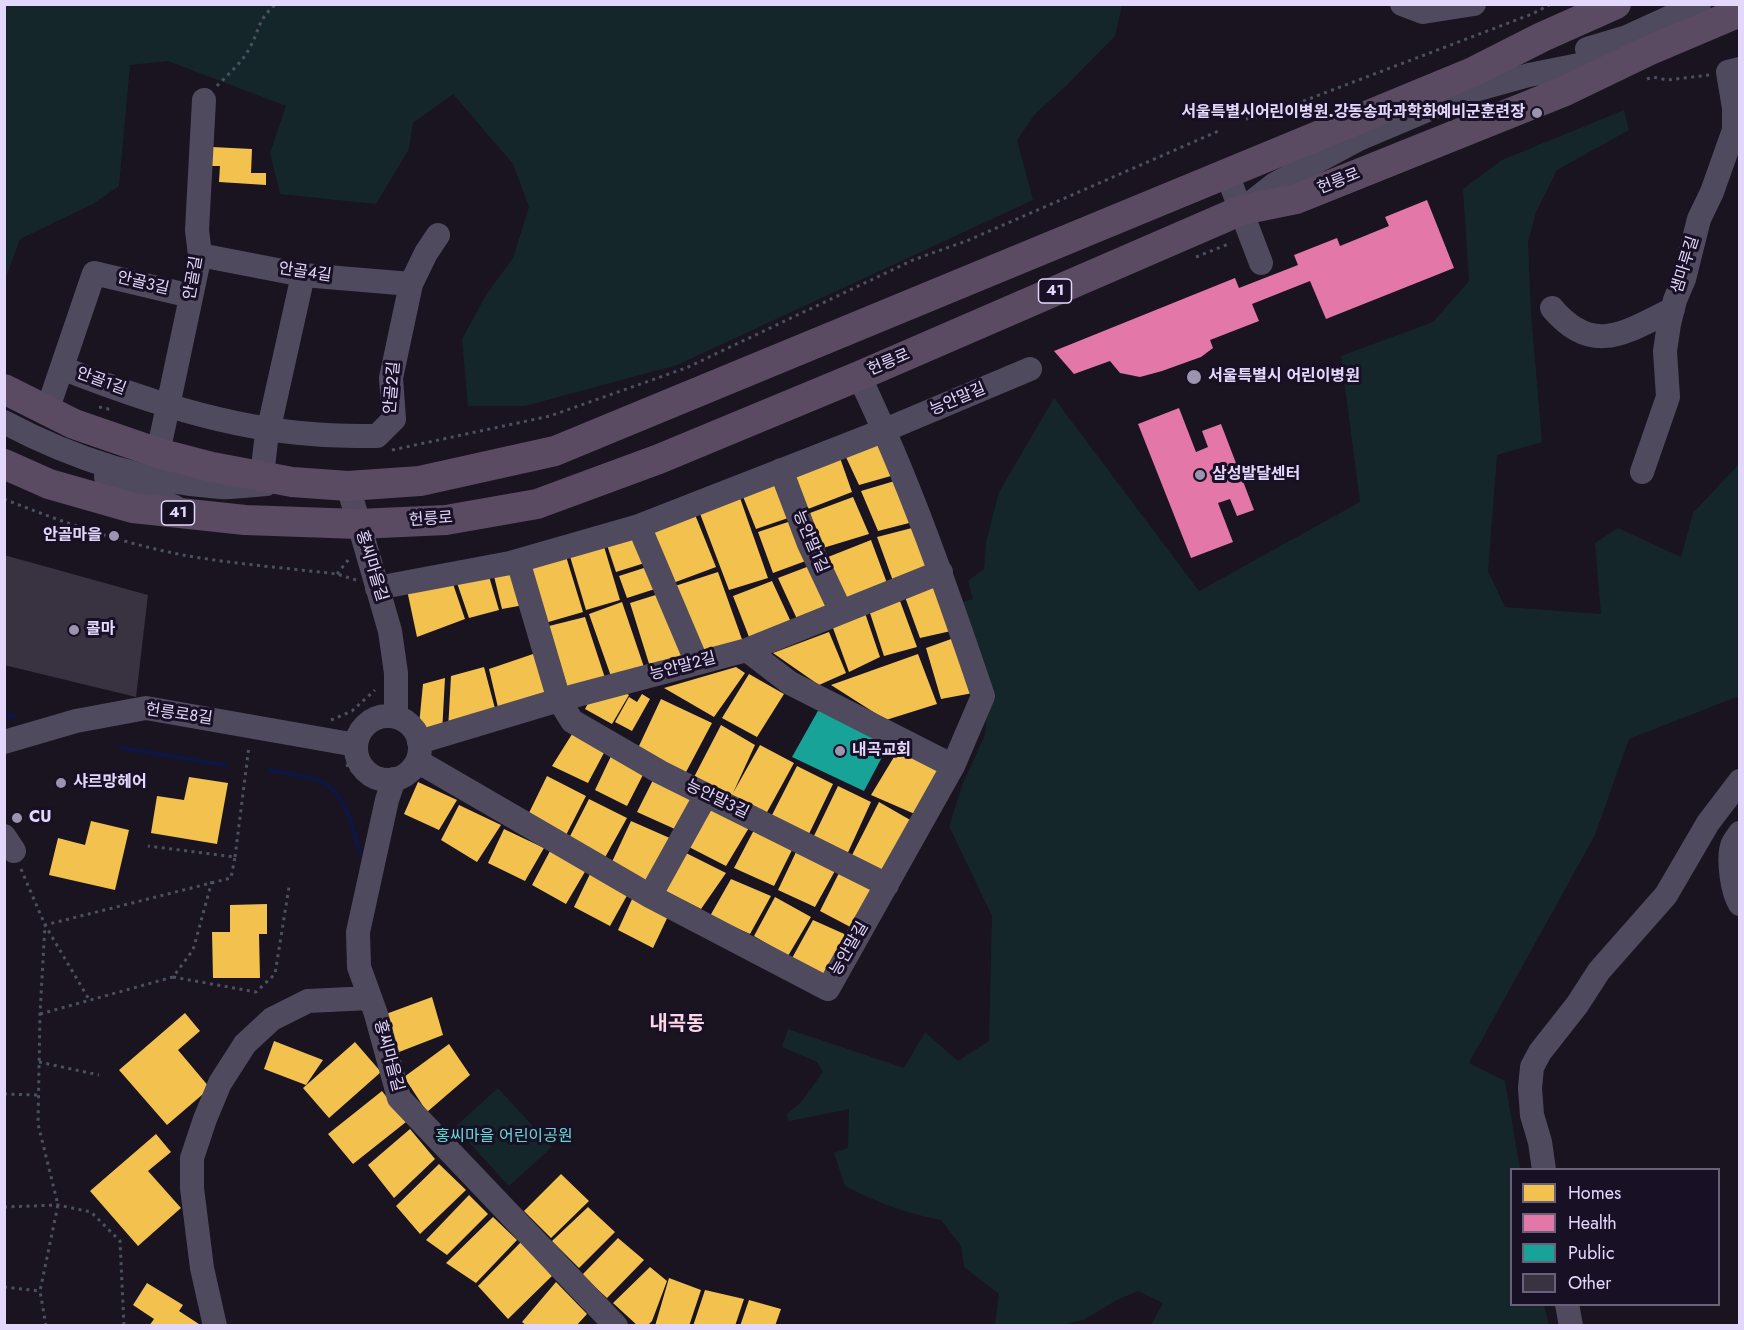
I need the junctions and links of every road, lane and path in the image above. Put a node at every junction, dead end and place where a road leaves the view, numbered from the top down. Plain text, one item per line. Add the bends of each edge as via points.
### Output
1 (276, 4) edge
2 (1402, 4) edge
3 (1474, 4) edge
4 (1551, 4) edge
5 (1616, 4) edge
6 (1699, 4) edge
7 (1740, 12) edge
8 (1475, 71) junction
9 (1734, 71) edge
10 (1667, 80) dead end
11 (204, 100) joint
12 (1246, 119) dead end
13 (1221, 130) dead end
14 (1227, 174) junction
15 (1242, 210) junction
16 (438, 235) dead end
17 (200, 255) junction
18 (1261, 263) dead end
19 (94, 273) joint
20 (303, 275) junction
21 (411, 284) junction
22 (191, 296) junction
23 (1552, 308) dead end
24 (1673, 309) junction
25 (62, 368) junction
26 (1030, 369) dead end
27 (859, 376) junction
28 (4, 389) edge
29 (167, 404) junction
30 (47, 411) junction
31 (4, 422) edge
32 (269, 429) junction
33 (885, 430) junction
34 (4, 432) edge
35 (390, 451) dead end
36 (158, 453) junction
37 (4, 464) edge
38 (781, 470) junction
39 (1642, 472) dead end
40 (262, 476) junction
41 (292, 482) junction
42 (348, 486) junction
43 (4, 499) edge
44 (192, 514) junction
45 (358, 524) junction
46 (639, 526) junction
47 (352, 556) dead end
48 (518, 561) junction
49 (941, 572) junction
50 (337, 574) junction
51 (377, 588) junction
52 (842, 612) junction
53 (747, 650) junction
54 (697, 663) junction
55 (379, 680) dead end
56 (560, 700) junction
57 (396, 717) junction
58 (329, 721) dead end
59 (4, 742) edge
60 (356, 745) junction
61 (248, 754) dead end
62 (417, 754) junction
63 (953, 766) junction
64 (394, 779) junction
65 (1740, 782) edge
66 (706, 795) junction
67 (1740, 833) edge
68 (9, 844) edge
69 (148, 846) dead end
70 (235, 857) junction
71 (212, 881) junction
72 (887, 885) junction
73 (289, 887) dead end
74 (650, 896) junction
75 (1740, 904) edge
76 (45, 925) junction
77 (173, 977) junction
78 (370, 998) junction
79 (90, 1000) junction
80 (40, 1014) junction
81 (39, 1062) junction
82 (99, 1075) dead end
83 (4, 1094) edge
84 (38, 1095) junction
85 (1544, 1168) edge
86 (58, 1205) junction
87 (4, 1207) edge
88 (4, 1287) edge
89 (40, 1291) junction
90 (1567, 1306) edge
91 (46, 1326) edge
92 (124, 1326) edge
93 (215, 1326) edge
94 (616, 1326) edge
95 (1570, 1326) edge

1 - 11 path via 258,24 249,50 237,66
2 - 3 street via 1423,12
4 - 12 path via 1275,112
5 - 8 main road
6 - 8 street via 1601,46 1551,59
7 - 15 main road, 헌릉로 / 41 via 1565,91 1296,199
8 - 14 main road
9 - 10 path
9 - 24 street, 샘마루길 via 1734,130 1699,219
11 - 17 street, 안골길 via 197,230
13 - 35 path via 969,240 913,260 686,368 549,416
14 - 15 street
14 - 42 main road via 555,452 420,481
15 - 18 street
15 - 27 main road, 헌릉로 / 41
16 - 21 street, 안골2길
17 - 20 street, 안골4길
17 - 22 street, 안골길
19 - 22 street, 안골3길
19 - 25 street, 안골1길
20 - 21 street, 안골4길
20 - 32 street
21 - 32 street, 안골2길 via 391,378 394,418 377,436 313,435
22 - 29 street, 안골길
23 - 24 street via 1578,331 1601,338 1623,333
24 - 39 street, 샘마루길 via 1665,351 1668,397
25 - 29 street, 안골1길
25 - 30 street
26 - 33 street, 능안말길
27 - 33 street, 능안말길
27 - 45 main road, 헌릉로 / 41 via 659,459 537,504 446,520
28 - 30 main road
29 - 32 street, 안골2길
29 - 36 street, 안골길
30 - 36 main road
31 - 41 street via 91,459 156,478 221,487
32 - 40 street
33 - 38 street
33 - 49 street, 능안말길
34 - 44 street
36 - 40 main road
37 - 44 main road, 헌릉로 / 41 via 49,484 133,508
38 - 46 street
38 - 52 street, 능안말1길 via 809,544
40 - 41 main road
41 - 42 main road
42 - 45 street, 홍씨마을길
43 - 50 path via 57,520 184,555
44 - 45 main road, 헌릉로 / 41
45 - 51 street, 홍씨마을길
46 - 48 street
46 - 54 street
47 - 50 path
48 - 51 street
48 - 56 street
49 - 52 street, 능안말2길
49 - 63 street, 능안말길 via 983,696
50 - 51 path
51 - 57 street, 홍씨마을길 via 390,631 396,673
52 - 53 street, 능안말2길
53 - 54 street, 능안말2길
53 - 63 street via 790,683
54 - 56 street, 능안말2길
55 - 58 path via 375,691 352,711
56 - 62 street, 능안말2길
56 - 66 street, 능안말3길 via 572,721
57 - 60 street via 369,721
57 - 62 street via 413,729
59 - 60 street, 헌릉로8길 via 76,721 146,708
60 - 64 street via 367,772
61 - 70 path
62 - 64 street via 402,776
62 - 74 street, 능안말길 via 426,766
63 - 72 street, 능안말길
64 - 78 street, 홍씨마을길 via 358,932 359,967
65 - 85 street via 1708,823 1666,895 1599,971 1540,1052 1530,1088
66 - 72 street, 능안말3길
66 - 74 street
67 - 75 street via 1732,846 1731,866
68 - 76 path
69 - 70 path
70 - 71 path via 231,878
71 - 76 path
71 - 77 path via 193,950
72 - 74 street, 능안말길 via 828,989
73 - 77 path via 274,974 256,992
76 - 79 path
76 - 80 path
77 - 79 path
78 - 93 street via 308,1001 272,1018 244,1044 220,1083 192,1158 202,1268
78 - 94 street, 홍씨마을길 via 399,1098
79 - 80 path
80 - 81 path
81 - 82 path
81 - 84 path
83 - 84 path
84 - 86 path via 38,1124
86 - 87 path
86 - 89 path
86 - 92 path via 91,1212 120,1241
88 - 89 path
89 - 91 path
90 - 95 street

